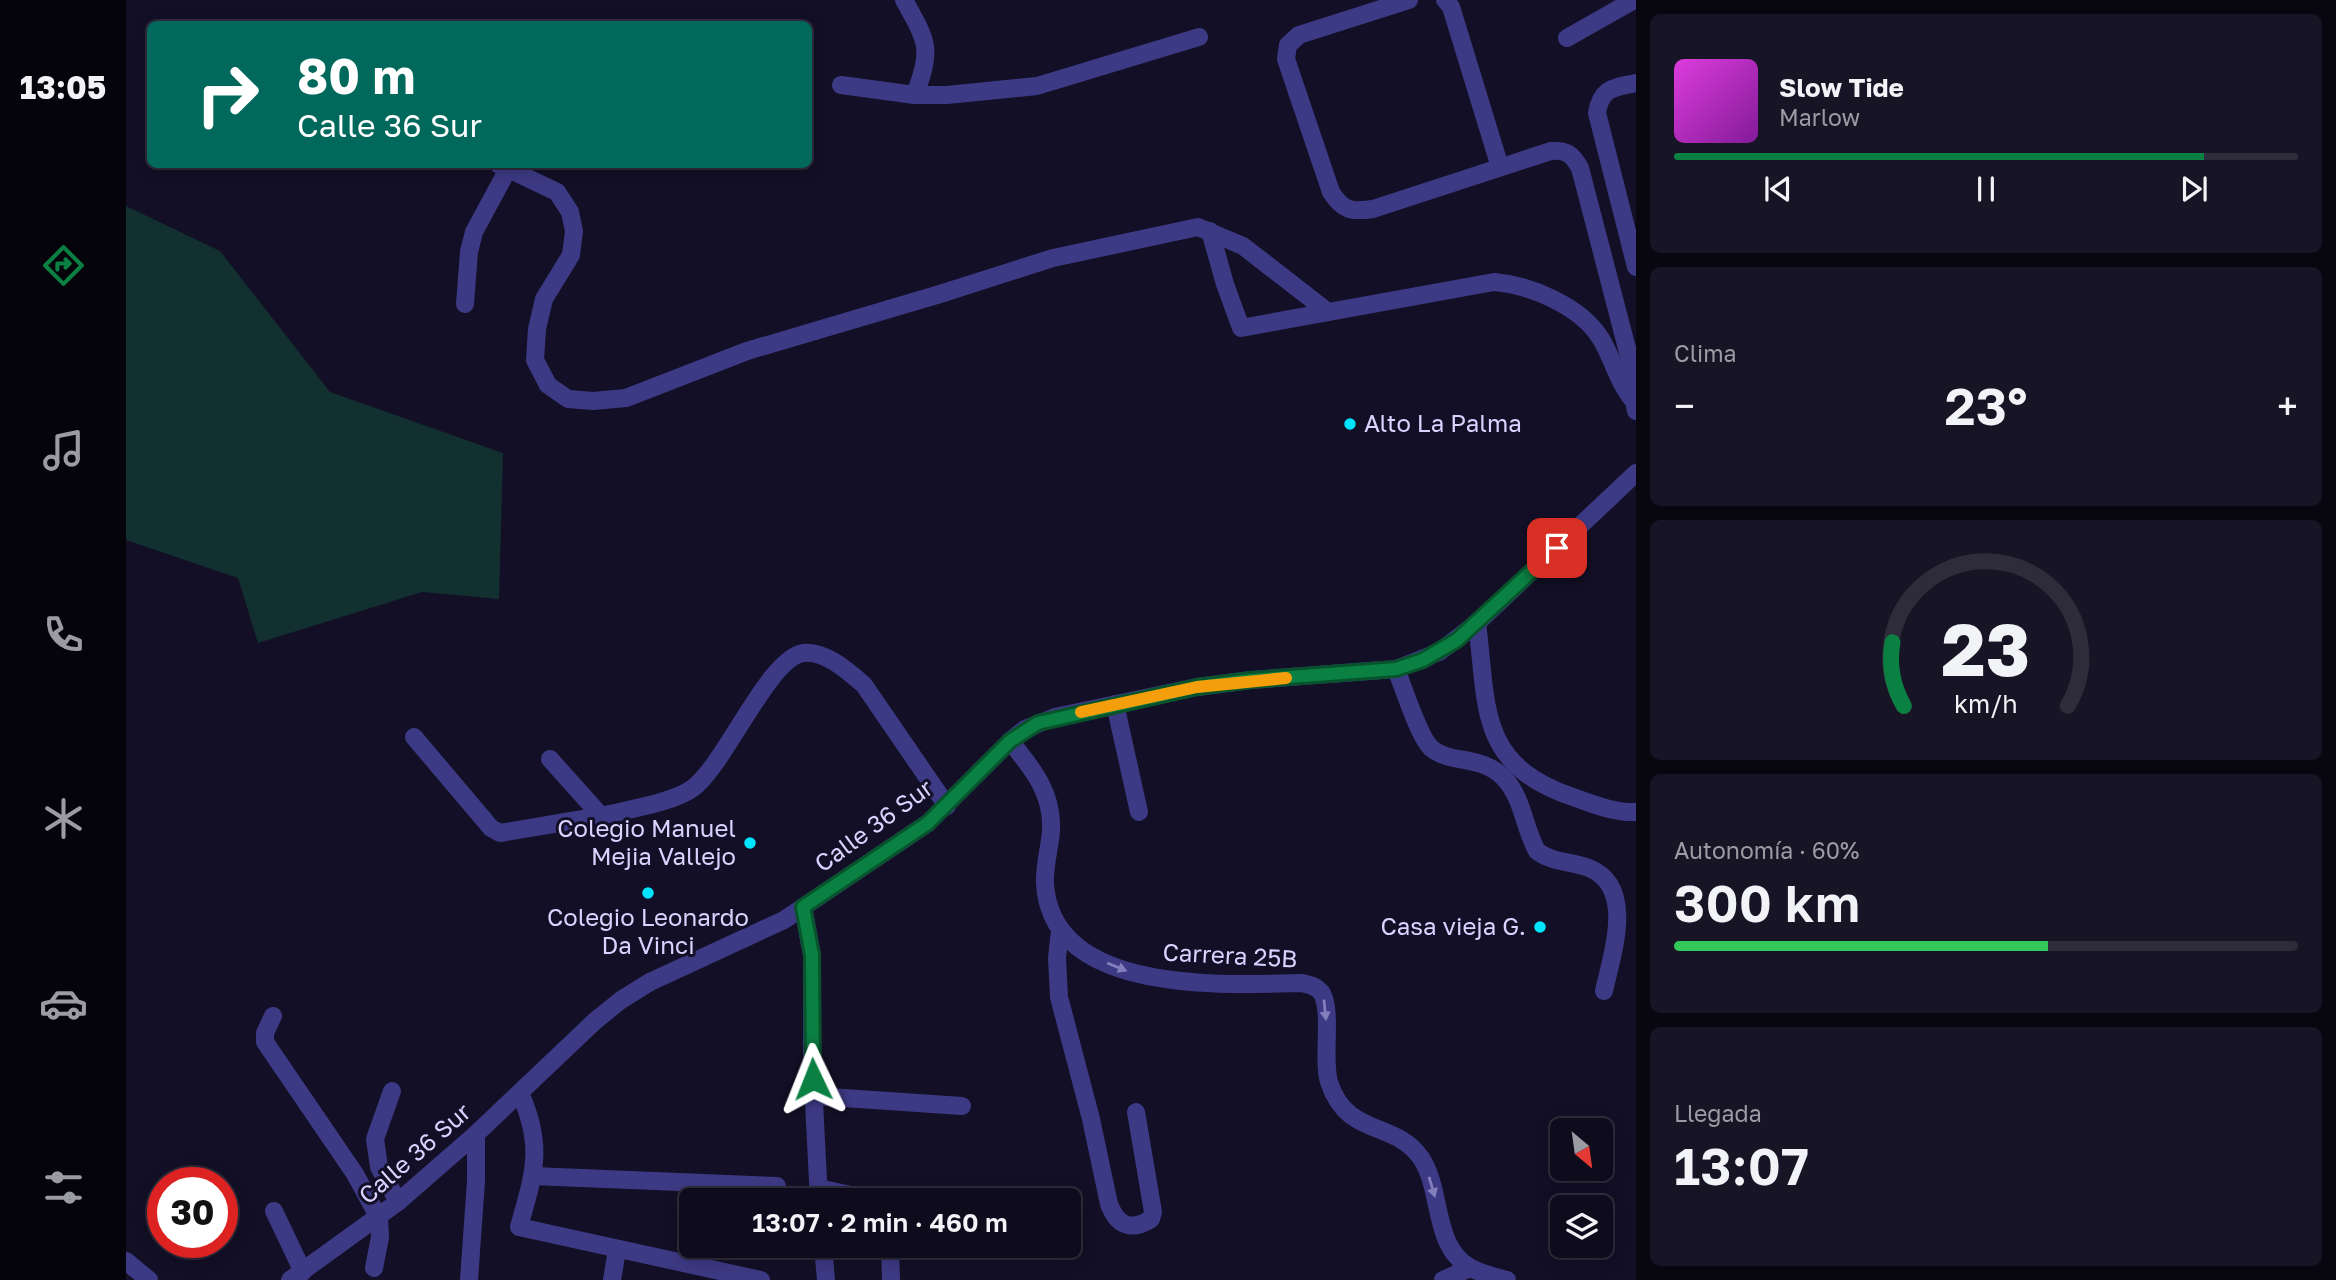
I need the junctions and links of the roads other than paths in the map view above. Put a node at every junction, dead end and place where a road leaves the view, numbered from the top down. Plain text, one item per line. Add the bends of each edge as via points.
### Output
1 (904, 0) edge
2 (1409, 0) edge
3 (1445, 0) edge
4 (1634, 0) edge
5 (1199, 37) dead end
6 (1567, 38) dead end
7 (1636, 83) edge
8 (841, 85) dead end
9 (915, 95) junction
10 (1500, 167) junction
11 (503, 168) edge
12 (505, 168) edge
13 (1210, 231) junction
14 (1636, 267) edge
15 (465, 304) dead end
16 (1328, 312) junction
17 (1635, 406) edge
18 (1636, 473) edge
19 (1477, 623) junction
20 (1396, 669) junction
21 (1115, 705) junction
22 (414, 737) dead end
23 (1010, 741) junction
24 (550, 759) dead end
25 (947, 806) junction
26 (1139, 812) dead end
27 (1636, 812) edge
28 (601, 816) junction
29 (803, 907) junction
30 (1060, 930) junction
31 (1604, 991) dead end
32 (274, 1016) dead end
33 (392, 1091) dead end
34 (520, 1093) junction
35 (814, 1096) junction
36 (962, 1106) dead end
37 (1136, 1112) dead end
38 (476, 1134) junction
39 (533, 1176) junction
40 (777, 1186) dead end
41 (819, 1188) edge
42 (398, 1202) junction
43 (274, 1211) dead end
44 (379, 1218) junction
45 (617, 1250) junction
46 (824, 1258) edge
47 (890, 1258) edge
48 (126, 1261) edge
49 (374, 1268) dead end
50 (1470, 1268) junction
51 (296, 1276) edge
52 (149, 1280) edge
53 (469, 1280) edge
54 (612, 1280) edge
55 (761, 1280) edge
56 (826, 1280) edge
57 (891, 1280) edge
58 (1443, 1280) edge
59 (1507, 1280) edge

1 - 9 street via 926,52
2 - 10 street via 1299,35 1288,45 1286,59 1331,192 1338,204 1349,209 1373,209
3 - 10 street via 1451,7
4 - 6 street
5 - 9 street via 1037,86
7 - 14 street via 1609,89 1599,99 1597,113
8 - 9 street
10 - 17 street via 1551,151 1565,150 1574,156 1636,383
11 - 15 street via 474,232
12 - 13 street via 557,192 570,212 574,231 571,255 544,299 535,360 548,385 568,399 626,398 747,351 1042,261 1198,227
13 - 16 street via 1243,246
13 - 16 street via 1241,328
16 - 17 street via 1494,282 1516,284 1588,322
18 - 19 street, Calle 36 Sur
19 - 20 street, Calle 36 Sur via 1439,652
19 - 27 street via 1490,725 1504,752 1530,778 1550,789 1606,808
20 - 21 street, Calle 36 Sur via 1251,680
20 - 31 street via 1432,748 1495,770 1514,792 1537,851 1599,873 1613,889 1617,930
21 - 23 street, Calle 36 Sur via 1038,723
21 - 26 street
22 - 28 street via 500,833
23 - 25 street, Calle 36 Sur
23 - 30 street via 1035,772 1049,803 1045,883 1050,912
24 - 28 street
25 - 28 street via 864,685 834,662 803,653 781,667 712,769 692,789
25 - 29 street, Calle 36 Sur
29 - 34 street, Calle 36 Sur via 621,1000
29 - 35 street via 812,955
30 - 37 street via 1059,997 1109,1204 1120,1223 1131,1226 1151,1219 1153,1212
30 -> 50 street, Carrera 25B via 1111,966 1143,976 1314,986 1326,1006 1328,1080 1336,1100 1348,1114 1406,1143 1420,1158 1449,1246
32 - 44 street via 265,1042 355,1174
33 - 42 street via 375,1139 379,1167
34 - 38 street, Calle 36 Sur
34 - 39 street via 535,1143
35 - 36 street
35 - 41 street
38 - 42 street, Calle 36 Sur
38 - 53 street
39 - 40 street
39 - 45 street via 519,1227
42 - 44 street, Calle 36 Sur
43 - 51 street
44 - 49 street
44 - 51 street, Calle 36 Sur
45 - 54 street
45 - 55 street
46 - 56 street
47 - 57 street
48 - 52 street
50 - 58 street
50 - 59 street

